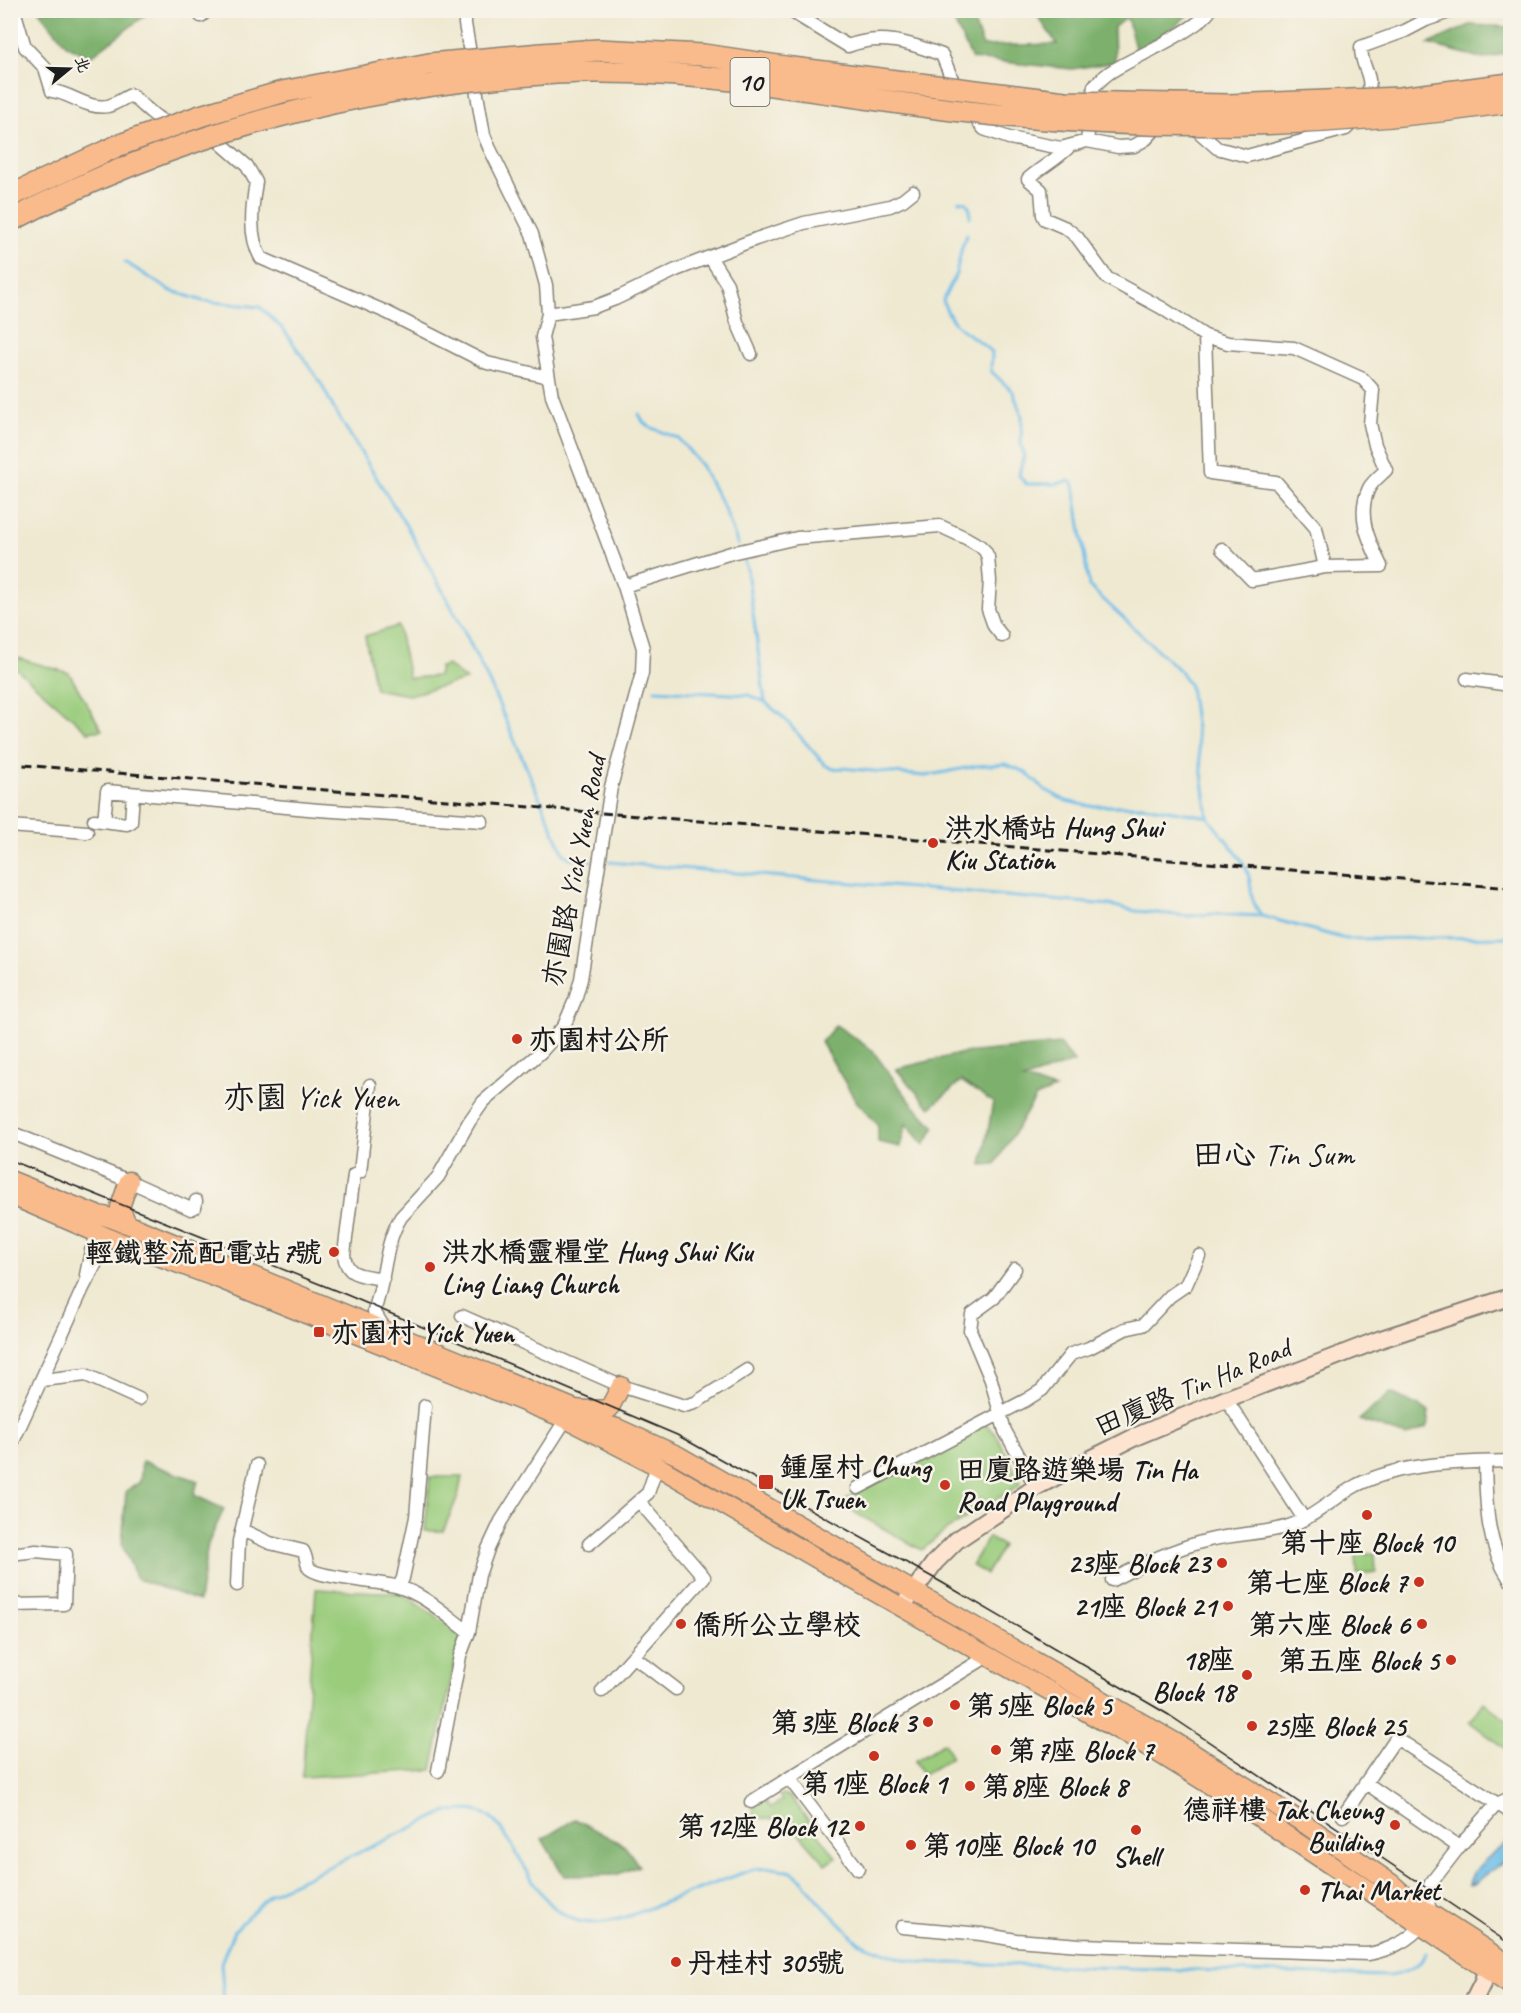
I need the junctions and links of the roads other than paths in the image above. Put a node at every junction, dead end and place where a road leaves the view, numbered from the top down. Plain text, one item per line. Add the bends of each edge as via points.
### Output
1 (14, 10) edge
2 (465, 10) edge
3 (789, 10) edge
4 (1455, 10) edge
5 (1211, 12) edge
6 (1510, 84) edge
7 (1510, 102) edge
8 (1087, 141) junction
9 (1070, 146) junction
10 (913, 192) dead end
11 (10, 196) edge
12 (10, 221) edge
13 (710, 257) junction
14 (548, 314) junction
15 (1205, 336) junction
16 (751, 354) dead end
17 (548, 377) junction
18 (1222, 549) dead end
19 (1325, 567) junction
20 (624, 586) junction
21 (1002, 636) dead end
22 (1467, 679) dead end
23 (1510, 685) edge
24 (133, 794) junction
25 (482, 821) dead end
26 (10, 826) edge
27 (87, 832) dead end
28 (370, 1085) dead end
29 (10, 1132) edge
30 (10, 1180) edge
31 (129, 1181) junction
32 (10, 1196) edge
33 (196, 1200) dead end
34 (111, 1216) junction
35 (103, 1236) junction
36 (1199, 1256) dead end
37 (1015, 1269) dead end
38 (383, 1280) junction
39 (1510, 1298) edge
40 (374, 1311) junction
41 (342, 1312) junction
42 (462, 1316) dead end
43 (386, 1331) junction
44 (747, 1370) dead end
45 (42, 1380) junction
46 (621, 1386) junction
47 (1226, 1399) junction
48 (139, 1400) dead end
49 (425, 1406) dead end
50 (609, 1409) junction
51 (1002, 1413) junction
52 (573, 1415) junction
53 (617, 1428) junction
54 (10, 1448) edge
55 (660, 1457) junction
56 (1510, 1461) edge
57 (1485, 1462) junction
58 (257, 1465) dead end
59 (1036, 1487) junction
60 (858, 1488) dead end
61 (639, 1501) junction
62 (1304, 1519) junction
63 (242, 1530) junction
64 (589, 1544) dead end
65 (10, 1554) edge
66 (1112, 1580) dead end
67 (1510, 1580) edge
68 (237, 1585) dead end
69 (399, 1587) junction
70 (913, 1592) junction
71 (10, 1605) edge
72 (902, 1607) junction
73 (469, 1632) junction
74 (633, 1656) junction
75 (988, 1656) junction
76 (676, 1689) dead end
77 (602, 1691) dead end
78 (438, 1771) dead end
79 (789, 1778) junction
80 (1366, 1783) junction
81 (1510, 1798) edge
82 (751, 1802) dead end
83 (1497, 1804) junction
84 (1510, 1812) edge
85 (1345, 1813) dead end
86 (1459, 1847) junction
87 (858, 1869) dead end
88 (1392, 1884) junction
89 (1427, 1888) junction
90 (1426, 1919) junction
91 (902, 1927) dead end
92 (1462, 1934) junction
93 (1510, 1965) edge
94 (1486, 1969) junction
95 (1510, 1985) edge
96 (1473, 2002) edge

1 - 17 street via 25,47 45,68 52,91 86,104 108,106 131,95 165,124 200,125 247,166 256,182 251,210 261,258 386,312 487,363
2 - 14 street, 亦園路 Yick Yuen Road via 484,135 532,234 546,285
3 - 9 street via 848,46 877,39 913,43 942,54 960,99 984,129 1009,138 1061,148
4 - 8 street via 1361,47 1370,80 1369,95 1361,113 1346,129 1247,156 1217,148 1194,127 1174,118 1165,120 1134,146
5 - 8 street via 1111,72 1094,87
6 - 11 highway, 10, bridge via 1400,98 1240,105 1065,102 704,55 598,51 541,54 429,64 282,92 117,146
7 - 12 highway, 10, bridge via 1402,116 1311,122 1138,123 996,115 703,76 543,74 432,84 290,112 126,166
8 - 9 street
9 - 15 street via 1028,179 1041,190 1045,219 1077,237 1107,278
10 - 13 street via 890,206 804,223
13 - 14 street via 594,307
13 - 16 street via 727,284
14 - 17 street, 亦園路 Yick Yuen Road via 542,337
15 - 19 street via 1210,473 1276,482 1316,528
15 - 19 street via 1228,343 1294,348 1363,379 1373,390 1370,424 1386,470 1370,486 1364,505 1365,528 1381,566
17 - 20 street, 亦園路 Yick Yuen Road
18 - 19 street via 1252,580
20 - 21 street via 731,553 797,538 940,526 985,551 990,581 988,609
20 - 38 street, 亦園路 Yick Yuen Road via 643,648 642,673 611,787 575,1000 555,1038 477,1109 438,1177 401,1217 389,1239
22 - 23 street
24 - 24 street via 107,791 99,821 131,822
24 - 25 street
26 - 27 street
28 - 38 street via 360,1172 354,1175 344,1254 345,1262 356,1275
29 - 31 street
30 - 34 main road
31 - 33 street via 191,1209
31 - 34 main road
32 - 35 main road
34 - 35 main road
34 - 41 main road
35 - 45 street
35 - 52 main road
36 - 51 street via 1186,1284 1143,1325 1125,1329 1066,1357 1042,1390
37 - 51 street via 994,1298 972,1314 970,1330
38 - 40 street, 亦園路 Yick Yuen Road
39 - 47 street, 田廈路 Tin Ha Road via 1382,1339
40 - 41 street
40 - 43 street
41 - 43 main road
42 - 46 street
43 - 52 main road
44 - 46 street via 684,1406
45 - 48 street via 86,1375
45 - 54 street
46 - 50 main road
47 - 59 street, 田廈路 Tin Ha Road via 1107,1450
47 - 62 street
49 - 69 street via 416,1517
50 - 52 main road
50 - 53 main road
51 - 59 street via 1005,1431
51 - 60 street
52 - 53 main road
52 - 55 main road
52 - 73 street via 501,1521 479,1575
53 - 55 main road
55 - 61 street via 648,1493
55 - 70 main road via 689,1462
55 - 72 main road
56 - 57 street
57 - 62 street via 1386,1474 1357,1485
57 - 67 street via 1490,1534
58 - 63 street
59 - 70 street, 田廈路 Tin Ha Road via 957,1540 934,1562
61 - 64 street
61 - 74 street via 704,1577
62 - 66 street via 1287,1526 1208,1540
63 - 68 street
63 - 69 street via 270,1543 303,1551 309,1567 325,1575
65 - 71 street via 66,1554 64,1604
69 - 73 street via 421,1597
70 - 72 street, 田廈路 Tin Ha Road
70 - 88 main road via 1130,1715
72 - 75 main road
73 - 78 street via 460,1656
74 - 76 street
74 - 77 street
75 - 79 street
75 - 90 main road via 1180,1766
79 - 82 street
79 - 87 street
80 - 83 street via 1396,1738
80 - 85 street
80 - 86 street
81 - 83 street
83 - 84 street
83 - 86 street
86 - 89 street
88 - 89 street via 1415,1891
88 - 90 main road
89 - 90 street
90 - 91 street via 1414,1934 1368,1954 1080,1945
90 - 92 main road
90 - 94 main road
92 - 93 main road
92 - 94 main road via 1484,1959
93 - 94 main road via 1497,1962
94 - 95 main road
94 - 96 street

